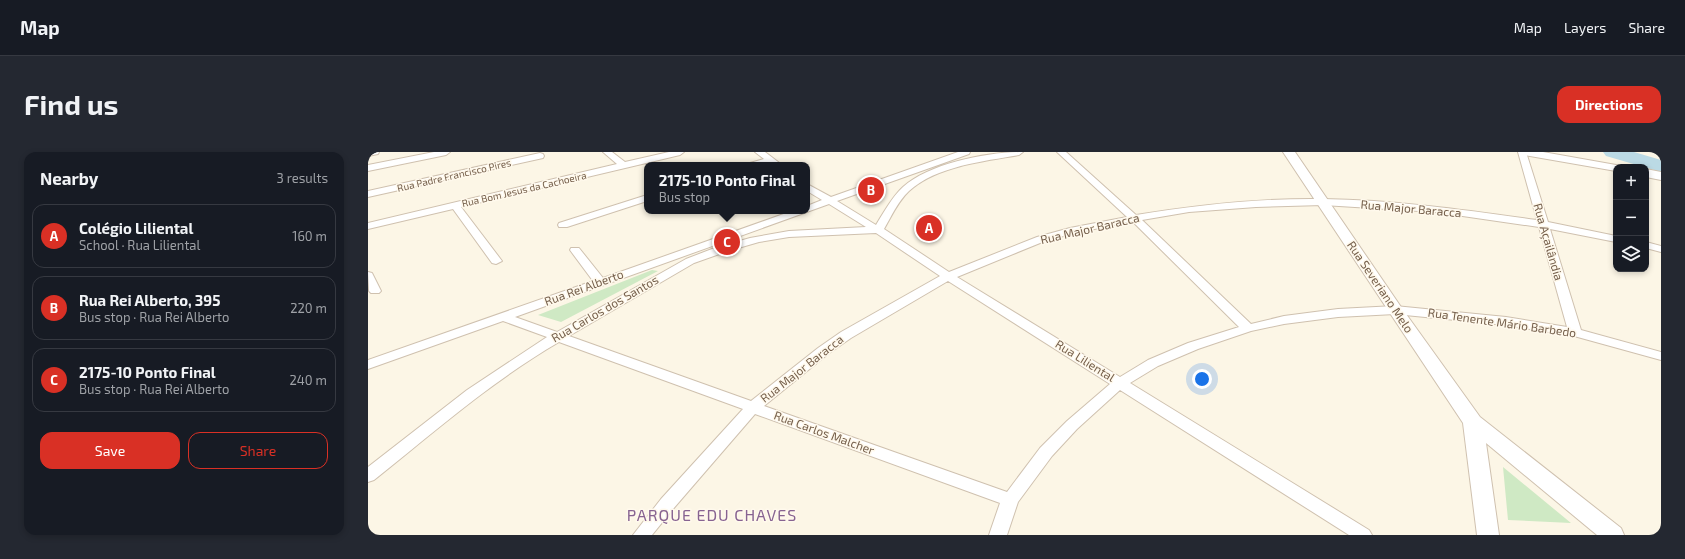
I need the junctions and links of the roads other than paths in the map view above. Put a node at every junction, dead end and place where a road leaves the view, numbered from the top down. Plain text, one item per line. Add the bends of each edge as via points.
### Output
1 (375, 152) edge
2 (446, 152) edge
3 (607, 152) edge
4 (680, 152) edge
5 (759, 152) edge
6 (966, 152) edge
7 (1019, 152) edge
8 (1061, 152) edge
9 (1289, 152) edge
10 (1523, 152) edge
11 (368, 153) edge
12 (540, 156) dead end
13 (770, 160) junction
14 (763, 162) edge
15 (773, 162) edge
16 (623, 166) junction
17 (1613, 167) edge
18 (368, 168) edge
19 (1649, 174) edge
20 (1661, 176) edge
21 (810, 189) edge
22 (368, 194) edge
23 (644, 199) edge
24 (829, 201) junction
25 (1323, 202) junction
26 (455, 205) junction
27 (810, 208) edge
28 (793, 214) edge
29 (1134, 218) junction
30 (1542, 224) junction
31 (563, 225) dead end
32 (368, 226) edge
33 (878, 230) junction
34 (1613, 238) edge
35 (1649, 246) edge
36 (1661, 249) edge
37 (574, 250) dead end
38 (496, 261) dead end
39 (368, 275) edge
40 (948, 276) junction
41 (600, 282) junction
42 (375, 291) dead end
43 (1395, 310) junction
44 (503, 316) junction
45 (1248, 328) junction
46 (1575, 332) junction
47 (557, 336) junction
48 (1661, 356) edge
49 (368, 365) edge
50 (1119, 383) junction
51 (753, 407) junction
52 (1473, 422) junction
53 (368, 476) edge
54 (1010, 500) junction
55 (642, 535) edge
56 (998, 535) edge
57 (1363, 535) edge
58 (1488, 535) edge
59 (1613, 535) edge

1 - 11 street
2 - 18 street
3 - 16 street
4 - 16 street, Rua Bom Jesus da Cachoeira
5 - 13 street
6 - 24 street
7 - 33 street via 966,162 914,183 900,197
8 - 29 street
9 - 25 street, Rua Severiano Melo
10 - 17 street
10 - 30 street, Rua Açailândia
12 - 22 street, Rua Padre Francisco Pires
13 - 14 street
13 - 15 street
16 - 26 street, Rua Bom Jesus da Cachoeira
19 - 20 street
21 - 24 street, Rua Liliental
23 - 31 street
24 - 27 street
24 - 33 street, Rua Liliental
25 - 29 street, Rua Major Baracca via 1219,206
25 - 30 street, Rua Major Baracca via 1435,209
25 - 43 street, Rua Severiano Melo
26 - 32 street, Rua Bom Jesus da Cachoeira
26 - 38 street
28 - 41 street, Rua Rei Alberto
29 - 40 street, Rua Major Baracca via 1041,239
29 - 45 street
30 - 34 street, Rua Major Baracca
30 - 46 street, Rua Açailândia
33 - 40 street, Rua Liliental
33 - 47 street, Rua Carlos dos Santos via 809,232 777,236 747,241 715,251 690,261
35 - 36 street
37 - 41 street
39 - 42 street
40 - 50 street, Rua Liliental
40 - 51 street, Rua Major Baracca via 846,335
41 - 44 street, Rua Rei Alberto
43 - 45 street, Rua Tenente Mário Barbedo via 1338,313
43 - 46 street, Rua Tenente Mário Barbedo via 1506,321
43 - 52 street, Rua Severiano Melo
44 - 47 street, Rua Carlos Malcher
44 - 49 street, Rua Rei Alberto
45 - 50 street, Rua Tenente Mário Barbedo via 1193,346 1154,363
46 - 48 street, Rua Tenente Mário Barbedo
47 - 51 street, Rua Carlos Malcher
47 - 53 street, Rua Carlos dos Santos via 472,393
50 - 54 street, Rua Tenente Mário Barbedo via 1046,452
50 - 57 street, Rua Liliental
51 - 54 street, Rua Carlos Malcher
51 - 55 street, Rua Major Baracca
52 - 58 street
52 - 59 street
54 - 56 street, Rua Tenente Mário Barbedo

